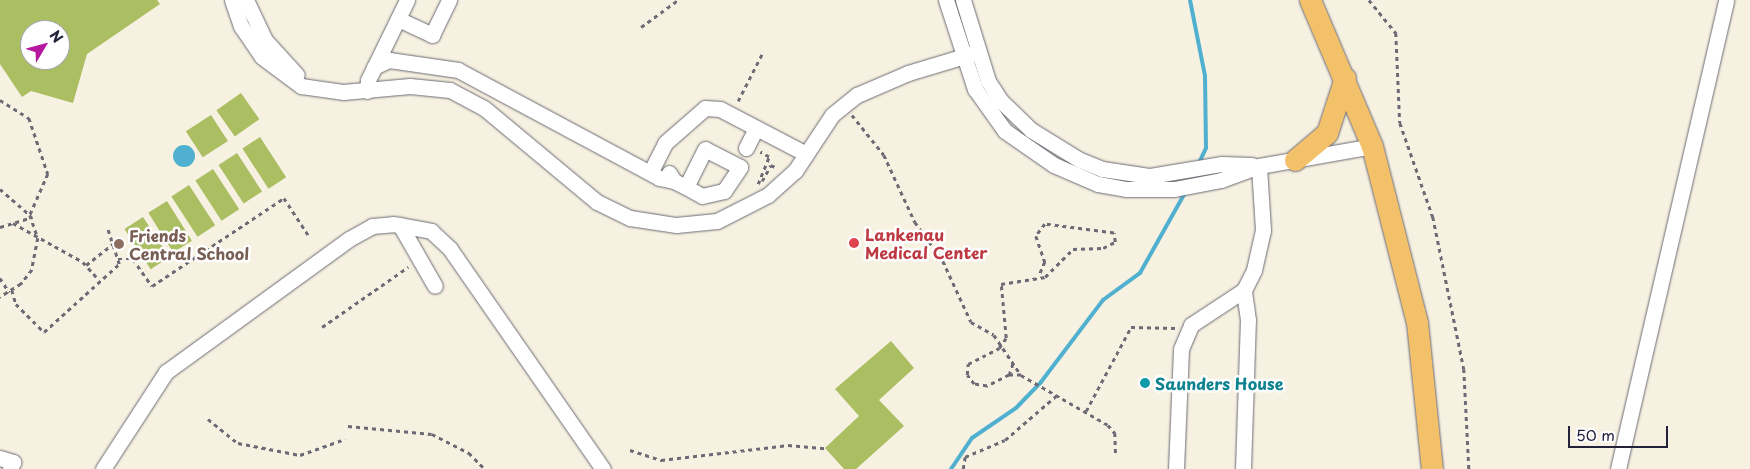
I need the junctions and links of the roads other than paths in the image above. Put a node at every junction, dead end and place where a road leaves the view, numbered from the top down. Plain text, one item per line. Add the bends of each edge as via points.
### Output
1 (232, 0) edge
2 (246, 0) edge
3 (407, 0) edge
4 (449, 0) edge
5 (946, 0) edge
6 (963, 0) edge
7 (1310, 0) edge
8 (1726, 0) edge
9 (398, 19) junction
10 (978, 52) junction
11 (962, 57) junction
12 (374, 68) junction
13 (1345, 78) junction
14 (320, 90) junction
15 (368, 91) junction
16 (756, 128) junction
17 (1372, 146) junction
18 (747, 147) road end
19 (806, 154) junction
20 (1296, 160) junction
21 (1259, 166) junction
22 (651, 171) junction
23 (680, 184) dead end
24 (400, 225) junction
25 (435, 286) dead end
26 (1244, 290) junction
27 (0, 458) edge
28 (105, 467) edge
29 (10, 469) edge
30 (603, 469) edge
31 (1176, 469) edge
32 (1243, 469) edge
33 (1432, 469) edge
34 (1618, 469) edge

1 - 14 lane via 251,42 274,70 301,86
2 - 14 lane via 272,50 291,71
3 - 9 lane
4 - 9 lane via 432,35
5 - 11 lane
6 - 10 lane
7 - 13 highway
8 - 34 lane
9 - 12 lane
10 - 11 lane
10 - 21 lane via 1001,102 1048,142 1102,169 1143,175 1222,164
11 - 19 lane via 908,73 843,104
11 - 21 lane via 991,113 1024,146 1098,184 1126,189 1174,189 1221,180
12 - 15 lane
12 - 22 lane via 389,60 458,70
13 - 17 highway
13 - 20 highway via 1327,133
14 - 15 lane
15 - 19 lane via 431,86 466,98 597,202 653,223 697,224 733,215 783,184
16 - 18 lane
16 - 19 lane
16 - 22 lane via 720,109 704,108 665,143
17 - 20 lane
17 - 33 highway via 1417,322
20 - 21 lane
21 - 26 lane via 1263,230 1259,256
22 - 23 lane via 663,170
24 - 25 lane
24 - 28 lane via 372,226 349,239 172,367
24 - 30 lane via 431,231 450,249
26 - 31 lane via 1186,330 1181,348
26 - 32 lane via 1248,320
27 - 29 lane via 13,462

